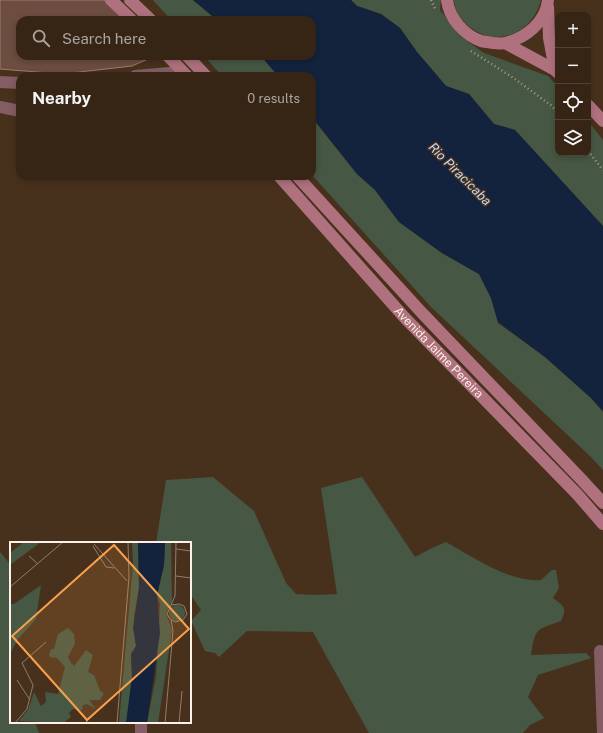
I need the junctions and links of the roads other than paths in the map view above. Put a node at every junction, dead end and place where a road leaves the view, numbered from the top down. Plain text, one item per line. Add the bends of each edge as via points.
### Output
1 (111, 0) edge
2 (130, 0) edge
3 (447, 0) edge
4 (548, 2) edge
5 (128, 16) edge
6 (147, 16) edge
7 (505, 43) junction
8 (172, 60) edge
9 (191, 60) edge
10 (555, 66) edge
11 (555, 71) edge
12 (183, 72) edge
13 (202, 72) edge
14 (0, 82) edge
15 (16, 84) edge
16 (0, 108) edge
17 (591, 108) edge
18 (16, 110) edge
19 (603, 121) edge
20 (283, 180) edge
21 (301, 180) edge
22 (603, 503) edge
23 (603, 524) edge
24 (600, 652) dead end
25 (603, 733) edge

1 - 5 main road
2 - 6 main road
3 - 7 main road via 454,20 466,33 481,41
4 - 7 main road via 540,21 529,32
4 - 10 main road
7 - 11 main road
8 - 12 main road
9 - 13 main road
14 - 15 street
16 - 18 street
17 - 19 main road
20 - 23 main road, Avenida Jaime Pereira via 405,318 577,494
21 - 22 main road, Avenida Jaime Pereira via 422,313
24 - 25 street

